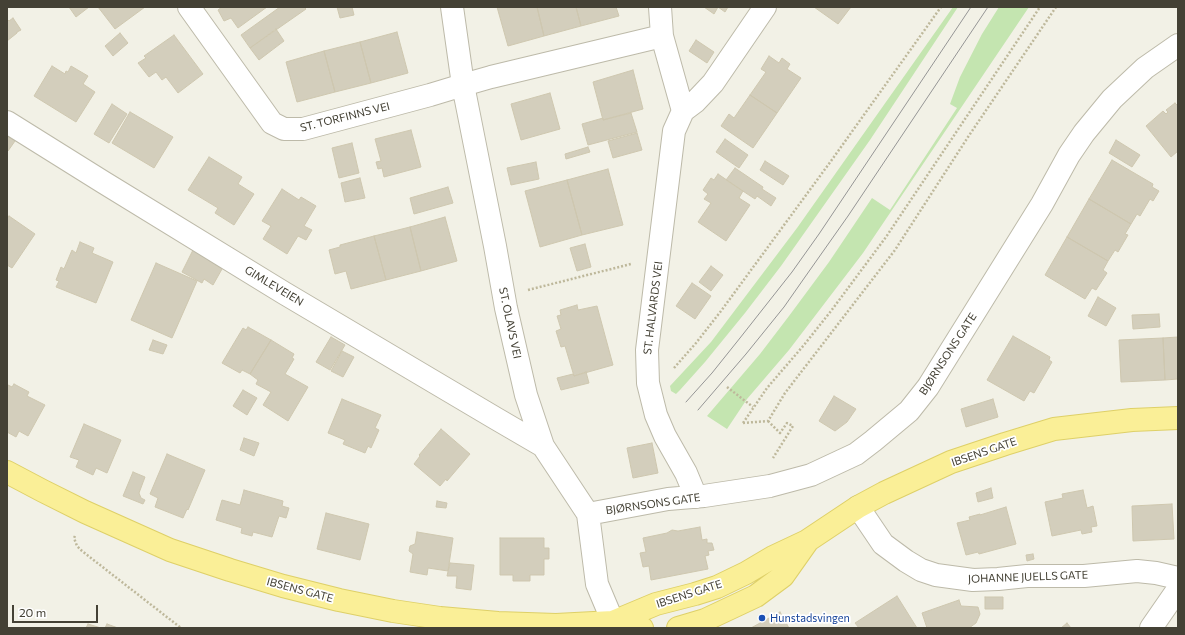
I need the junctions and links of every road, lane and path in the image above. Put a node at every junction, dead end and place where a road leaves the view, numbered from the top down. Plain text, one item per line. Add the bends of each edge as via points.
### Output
1 (189, 7) edge
2 (452, 7) edge
3 (660, 7) edge
4 (765, 7) edge
5 (941, 7) edge
6 (1040, 7) edge
7 (1056, 7) edge
8 (662, 36) junction
9 (1178, 45) edge
10 (463, 85) junction
11 (683, 111) junction
12 (7, 122) edge
13 (631, 264) dead end
14 (524, 291) dead end
15 (648, 383) junction
16 (727, 387) dead end
17 (753, 407) junction
18 (1178, 418) edge
19 (768, 421) junction
20 (543, 446) junction
21 (772, 460) dead end
22 (7, 472) edge
23 (696, 497) junction
24 (858, 508) junction
25 (588, 514) junction
26 (75, 534) dead end
27 (807, 541) junction
28 (1178, 578) edge
29 (1178, 589) edge
30 (615, 625) edge
31 (181, 628) edge
32 (642, 628) edge
33 (678, 628) edge
34 (1151, 628) edge

1 - 10 street, ST. TORFINNS VEI via 272,123 284,129 303,129
2 - 10 street, ST. OLAVS VEI
3 - 8 street
4 - 11 street, ST. HALVARDS VEI via 713,83
5 - 15 path via 696,344 668,374
6 - 17 path via 886,237 831,311
7 - 19 path via 895,250 785,393
8 - 10 street
8 - 11 street
9 - 23 street, BJØRNSONS GATE via 1145,68 1112,98 1084,133 1068,155 1042,204 928,388 909,411 856,454 812,475 770,486
10 - 20 street, ST. OLAVS VEI via 508,316 526,395
11 - 15 street, ST. HALVARDS VEI via 674,131 647,350
12 - 20 street, GIMLEVEIEN via 284,293
13 - 14 path
15 - 23 street, ST. HALVARDS VEI via 656,415
16 - 17 path
17 - 19 path via 743,423
18 - 24 main road, IBSENS GATE via 1132,420 1054,429 950,462
19 - 21 path via 780,433 787,423 793,426
20 - 25 street, ST. OLAVS VEI
22 - 30 main road, IBSENS GATE via 85,512 170,550 290,588 393,611 440,618 498,623
23 - 25 street, BJØRNSONS GATE
24 - 27 main road, IBSENS GATE
24 - 28 street, JOHANNE JUELLS GATE via 884,544 906,562 936,575 973,580 1027,576 1084,576 1136,571
25 - 30 street, ST. OLAVS VEI via 597,584
26 - 31 path via 77,546 82,551
27 - 30 main road, IBSENS GATE via 717,586 656,604
27 - 33 main road, IBSENS GATE via 783,576 756,596 705,620
29 - 34 street
30 - 32 main road, IBSENS GATE

